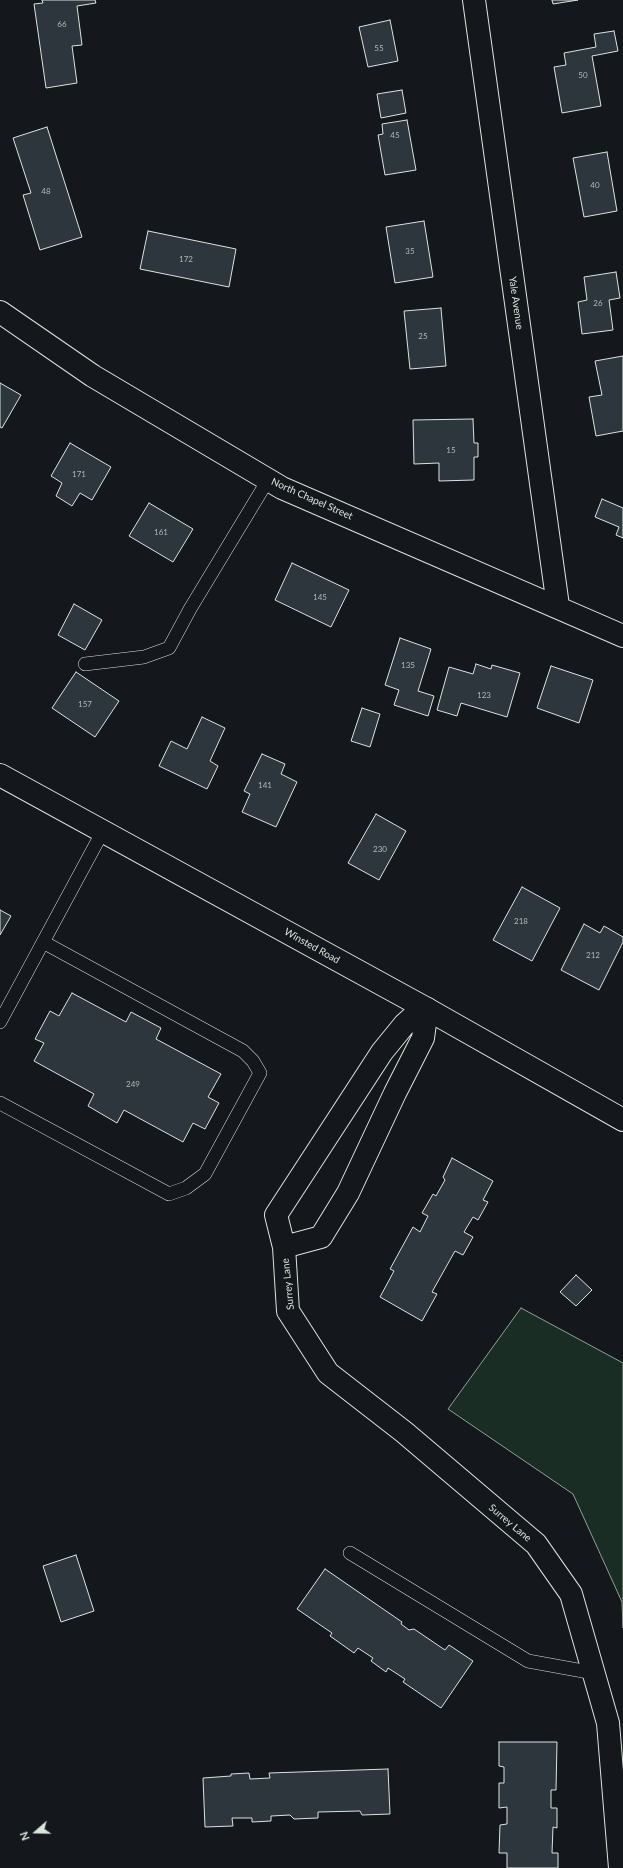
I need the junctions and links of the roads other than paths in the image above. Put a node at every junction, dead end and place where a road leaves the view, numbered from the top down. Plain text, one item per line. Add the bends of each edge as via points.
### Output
1 (474, 0) edge
2 (0, 312) edge
3 (268, 480) junction
4 (558, 606) junction
5 (623, 636) edge
6 (85, 664) dead end
7 (0, 775) edge
8 (103, 831) junction
9 (43, 942) junction
10 (427, 1009) junction
11 (0, 1022) edge
12 (0, 1103) edge
13 (623, 1120) edge
14 (284, 1247) junction
15 (350, 1553) dead end
16 (594, 1673) junction
17 (620, 1868) edge

1 - 4 street, Yale Avenue
2 - 3 street, North Chapel Street via 93,376
3 - 4 street, North Chapel Street
3 - 6 lane via 169,648 144,657
4 - 5 street, North Chapel Street
7 - 8 street, Winsted Road
8 - 9 lane
8 - 10 street, Winsted Road
9 - 11 lane
9 - 12 lane via 243,1051 260,1073 205,1174 186,1188 169,1194
10 - 13 street, Winsted Road
10 - 14 street, Surrey Lane via 404,1025 382,1052 276,1215
10 - 14 street, Surrey Lane via 422,1038 348,1193 321,1236
14 - 16 street, Surrey Lane via 288,1311 328,1373 404,1432 536,1544 571,1594
15 - 16 lane via 528,1661
16 - 17 street, Surrey Lane via 608,1724

